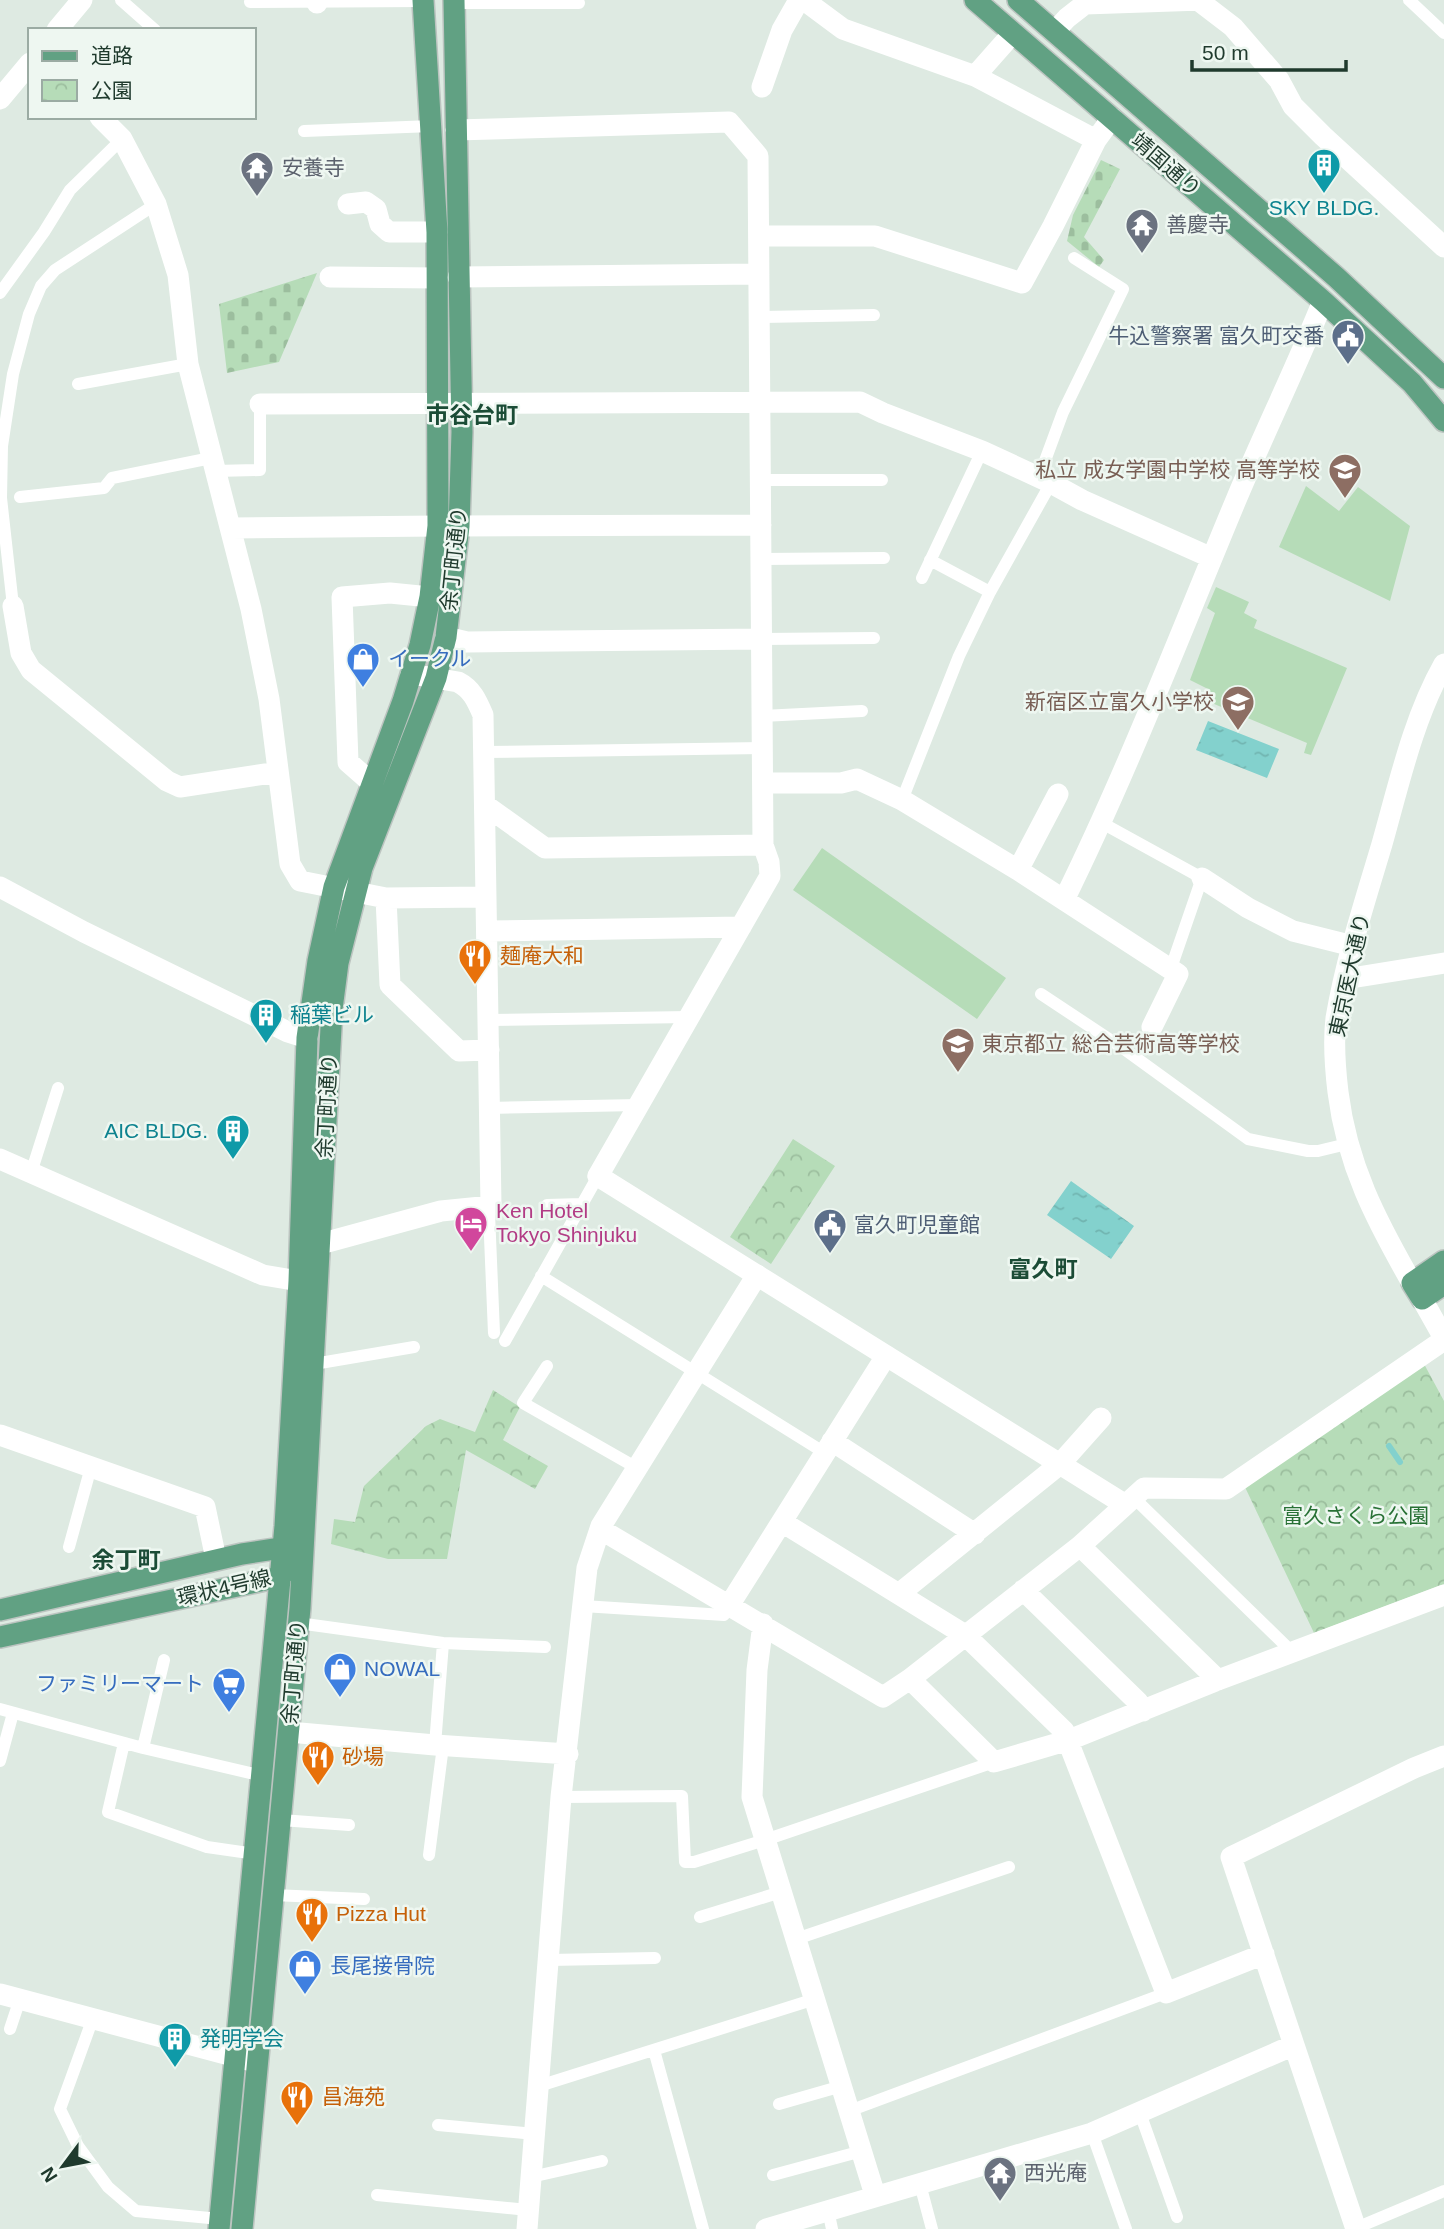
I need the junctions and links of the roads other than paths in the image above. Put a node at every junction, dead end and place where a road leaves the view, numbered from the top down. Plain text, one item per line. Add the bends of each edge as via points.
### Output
1 (82, 0) edge
2 (121, 0) edge
3 (802, 0) edge
4 (975, 0) edge
5 (1018, 0) edge
6 (1409, 0) edge
7 (423, 1) edge
8 (454, 1) edge
9 (1201, 1) edge
10 (250, 2) dead end
11 (317, 2) edge
12 (579, 3) dead end
13 (59, 28) edge
14 (153, 28) edge
15 (1055, 31) junction
16 (1013, 33) junction
17 (1444, 33) edge
18 (28, 65) edge
19 (975, 75) junction
20 (762, 87) dead end
21 (0, 99) edge
22 (1112, 118) junction
23 (102, 119) edge
24 (432, 126) junction
25 (456, 130) junction
26 (304, 131) dead end
27 (122, 139) junction
28 (1096, 140) junction
29 (156, 204) junction
30 (348, 204) dead end
31 (436, 232) junction
32 (759, 236) junction
33 (1444, 247) edge
34 (1074, 258) dead end
35 (759, 275) junction
36 (330, 277) dead end
37 (447, 277) junction
38 (0, 293) edge
39 (1323, 301) junction
40 (874, 315) dead end
41 (760, 317) junction
42 (188, 364) junction
43 (1444, 378) edge
44 (78, 384) dead end
45 (439, 402) junction
46 (760, 402) junction
47 (461, 403) junction
48 (260, 404) joint
49 (1444, 421) edge
50 (982, 451) junction
51 (213, 464) junction
52 (761, 480) junction
53 (882, 480) dead end
54 (1045, 480) junction
55 (20, 498) dead end
56 (761, 525) junction
57 (449, 526) junction
58 (231, 528) junction
59 (884, 558) dead end
60 (1212, 558) junction
61 (761, 559) junction
62 (930, 560) junction
63 (922, 578) dead end
64 (990, 592) junction
65 (430, 597) junction
66 (13, 606) joint
67 (446, 637) junction
68 (874, 638) dead end
69 (762, 639) junction
70 (1444, 664) edge
71 (411, 674) junction
72 (436, 678) junction
73 (862, 711) dead end
74 (762, 716) junction
75 (763, 748) junction
76 (484, 752) junction
77 (278, 772) junction
78 (372, 783) junction
79 (763, 783) junction
80 (1058, 794) dead end
81 (902, 800) junction
82 (485, 805) junction
83 (1102, 824) junction
84 (763, 845) junction
85 (1018, 870) junction
86 (1202, 878) junction
87 (0, 887) edge
88 (334, 887) junction
89 (356, 891) junction
90 (486, 897) junction
91 (386, 898) junction
92 (1064, 900) junction
93 (741, 927) junction
94 (487, 931) junction
95 (1353, 946) junction
96 (1444, 963) edge
97 (1171, 968) junction
98 (1345, 979) junction
99 (1041, 994) dead end
100 (689, 1017) junction
101 (488, 1020) junction
102 (1152, 1027) dead end
103 (307, 1038) junction
104 (489, 1050) junction
105 (58, 1088) dead end
106 (639, 1105) junction
107 (489, 1108) junction
108 (1347, 1144) junction
109 (0, 1159) edge
110 (32, 1173) junction
111 (598, 1176) junction
112 (582, 1204) junction
113 (547, 1205) dead end
114 (491, 1206) junction
115 (320, 1244) junction
116 (1444, 1261) edge
117 (757, 1275) junction
118 (541, 1276) junction
119 (299, 1281) junction
120 (1444, 1284) edge
121 (1417, 1291) junction
122 (1444, 1339) edge
123 (414, 1347) dead end
124 (886, 1356) junction
125 (314, 1364) junction
126 (547, 1366) dead end
127 (696, 1373) junction
128 (1101, 1418) dead end
129 (0, 1435) edge
130 (829, 1447) junction
131 (1060, 1464) junction
132 (91, 1467) junction
133 (636, 1468) junction
134 (1129, 1500) junction
135 (782, 1522) junction
136 (600, 1529) junction
137 (975, 1534) junction
138 (1080, 1545) junction
139 (69, 1547) dead end
140 (281, 1548) junction
141 (302, 1558) junction
142 (216, 1559) junction
143 (279, 1577) junction
144 (1023, 1590) junction
145 (900, 1593) junction
146 (1444, 1595) edge
147 (730, 1604) junction
148 (583, 1606) junction
149 (0, 1610) edge
150 (298, 1623) junction
151 (763, 1624) junction
152 (965, 1635) junction
153 (0, 1637) edge
154 (443, 1643) junction
155 (545, 1647) dead end
156 (1289, 1654) junction
157 (164, 1660) dead end
158 (910, 1679) junction
159 (1218, 1680) junction
160 (6, 1711) edge
161 (1143, 1711) junction
162 (289, 1731) junction
163 (1069, 1740) junction
164 (124, 1743) junction
165 (439, 1745) junction
166 (143, 1748) junction
167 (568, 1754) junction
168 (1444, 1756) edge
169 (0, 1761) edge
170 (994, 1762) junction
171 (263, 1776) junction
172 (561, 1797) junction
173 (281, 1820) junction
174 (349, 1825) dead end
175 (765, 1840) junction
176 (256, 1854) junction
177 (429, 1855) dead end
178 (1009, 1867) dead end
179 (781, 1892) junction
180 (274, 1895) junction
181 (364, 1899) dead end
182 (699, 1916) dead end
183 (796, 1939) junction
184 (1264, 1954) junction
185 (655, 1958) dead end
186 (549, 1960) junction
187 (1166, 1993) junction
188 (10, 1997) edge
189 (815, 1999) junction
190 (93, 2018) junction
191 (10, 2029) dead end
192 (1294, 2045) junction
193 (654, 2050) junction
194 (236, 2056) junction
195 (258, 2063) junction
196 (539, 2086) junction
197 (842, 2086) junction
198 (779, 2104) dead end
199 (849, 2111) junction
200 (1140, 2113) junction
201 (438, 2125) dead end
202 (1092, 2133) junction
203 (535, 2134) junction
204 (862, 2151) junction
205 (602, 2161) dead end
206 (773, 2175) dead end
207 (531, 2177) junction
208 (920, 2184) junction
209 (1444, 2191) edge
210 (377, 2195) dead end
211 (875, 2195) junction
212 (1177, 2217) dead end
213 (830, 2219) edge
214 (528, 2220) edge
215 (220, 2224) edge
216 (1356, 2228) edge
217 (242, 2229) edge
218 (703, 2229) edge
219 (766, 2229) edge
220 (932, 2229) edge
221 (1126, 2229) edge

1 - 13 street
2 - 14 lane
3 - 19 street via 843,29
3 - 20 street via 782,30
4 - 16 main road, 靖国通り
5 - 15 main road, 靖国通り
6 - 17 lane
7 - 11 lane
7 - 24 main road, 余丁町通り
8 - 12 lane
8 - 25 main road, 余丁町通り
9 - 15 street via 1085,4
9 - 33 street via 1233,27 1279,80 1293,106
10 - 11 lane
15 - 43 main road, 靖国通り via 1336,276
16 - 19 street
16 - 22 main road, 靖国通り
18 - 21 street
19 - 28 street
22 - 28 street
22 - 39 main road, 靖国通り
23 - 27 street
24 - 26 lane
24 - 31 main road, 余丁町通り
25 - 32 street via 729,122 758,156
25 - 37 main road, 余丁町通り
27 - 29 street
27 - 38 lane via 70,190
28 - 32 street via 1022,283 875,236
29 - 42 street via 178,275
29 - 66 lane via 55,270 41,286 29,314 13,374 2,446 1,499
30 - 31 street via 366,202 376,209 380,224 389,232
31 - 37 main road, 余丁町通り
32 - 35 street
34 - 54 lane via 1123,289 1063,412
35 - 37 street
35 - 41 street
36 - 37 street
37 - 45 main road, 余丁町通り
37 - 47 main road, 余丁町通り
39 - 49 main road, 靖国通り via 1412,383
39 - 60 street
40 - 41 lane
41 - 46 street
42 - 44 lane
42 - 51 street
45 - 47 street
45 - 48 street
45 - 57 main road, 余丁町通り
46 - 47 street
46 - 50 street via 860,402
46 - 52 street
47 - 57 main road, 余丁町通り via 462,432
48 - 51 lane via 260,470
50 - 54 street
50 - 62 lane
51 - 55 lane via 112,478 104,488
51 - 58 street
52 - 53 lane
52 - 56 street
54 - 60 street
54 - 64 lane
56 - 57 street
56 - 61 street
57 - 58 street
57 - 65 main road, 余丁町通り
57 - 67 main road, 余丁町通り
58 - 77 street via 259,647
59 - 61 lane
60 - 83 street
61 - 69 street
62 - 63 lane
62 - 64 lane
64 - 81 lane via 958,656
65 - 71 main road, 余丁町通り
65 - 78 street via 390,593 342,597 348,762
66 - 77 street via 21,653 31,670 167,781 180,787
67 - 69 street via 467,642
67 - 72 main road, 余丁町通り
68 - 69 lane
69 - 74 street
70 - 95 street, 東京医大通り via 1429,690
71 - 72 street
71 - 78 main road, 余丁町通り
72 - 76 street via 464,685 476,697 483,715
72 - 89 main road, 余丁町通り
73 - 74 lane
74 - 75 street
75 - 76 lane
75 - 79 street
76 - 82 street
77 - 88 street via 289,864 300,881
78 - 88 main road, 余丁町通り
79 - 81 street via 857,779
79 - 84 street
80 - 85 street
81 - 85 street
82 - 84 street via 545,848
82 - 90 street
83 - 86 lane
83 - 92 street
84 - 93 street via 770,876
85 - 92 street
86 - 95 street via 1293,931
86 - 97 lane
87 - 103 street
88 - 89 street
88 - 103 main road, 余丁町通り
89 - 91 street
89 - 115 main road, 余丁町通り via 332,1009
90 - 91 street
90 - 94 street
91 - 104 street via 390,985 459,1051
92 - 97 street
93 - 94 street
93 - 100 street
94 - 101 street
95 - 98 street, 東京医大通り
96 - 98 street
97 - 102 street via 1178,974
98 - 108 street, 東京医大通り via 1336,1019 1334,1060
99 - 108 lane via 1248,1139 1308,1151
100 - 101 lane
100 - 106 street
101 - 104 street
103 - 119 main road, 余丁町通り
104 - 107 street
105 - 110 lane
106 - 107 lane
106 - 111 street
107 - 114 street
108 - 121 street, 東京医大通り via 1383,1233
109 - 110 street
110 - 119 street via 263,1275
111 - 112 lane
111 - 117 street
112 - 113 lane
112 - 118 lane
114 - 115 street via 441,1210
114 - 118 lane via 499,1337
115 - 125 main road, 余丁町通り
116 - 121 main road
117 - 124 street
117 - 127 street
118 - 127 lane
119 - 140 main road, 余丁町通り
120 - 121 main road
121 - 122 street, 東京医大通り
122 - 134 street via 1226,1489 1144,1488
123 - 125 lane
124 - 130 street
124 - 131 street
125 - 141 main road, 余丁町通り
126 - 133 lane via 523,1403
127 - 130 lane
127 - 133 street
128 - 131 street
129 - 132 street
130 - 135 street
130 - 137 street
131 - 134 street
131 - 137 street
132 - 139 lane
132 - 142 street via 205,1507
133 - 136 street
134 - 138 street
134 - 156 lane via 1285,1645
135 - 145 street
135 - 147 street
136 - 147 street
136 - 148 street via 587,1568
137 - 145 street
138 - 144 street
138 - 159 street
140 - 141 main road, 環状4号線
140 - 142 main road, 環状4号線
140 - 143 main road, 余丁町通り
141 - 143 main road, 環状4号線
141 - 150 main road, 余丁町通り
142 - 149 main road, 環状4号線
143 - 153 main road, 環状4号線
143 - 171 main road, 余丁町通り
144 - 152 street
144 - 161 street
145 - 152 street
146 - 156 street
147 - 148 lane via 724,1615
147 - 151 street
148 - 167 street
150 - 154 lane
150 - 162 main road, 余丁町通り
151 - 158 street via 883,1697
151 - 175 street via 752,1797
152 - 158 street
152 - 163 street
154 - 155 lane
154 - 165 lane
156 - 159 street
157 - 166 lane
158 - 170 street
159 - 161 street
160 - 164 lane
160 - 169 lane
161 - 163 street
162 - 165 street
162 - 173 main road, 余丁町通り
163 - 170 street
163 - 187 street
164 - 166 lane
164 - 176 lane via 108,1812 207,1847
165 - 167 street
165 - 177 lane
166 - 171 lane
167 - 172 street
168 - 184 street via 1231,1857
170 - 175 lane
171 - 176 main road, 余丁町通り
172 - 175 lane via 682,1796 685,1862
172 - 186 street
173 - 174 lane
173 - 180 main road, 余丁町通り
175 - 179 street
176 - 194 main road, 余丁町通り
178 - 183 lane
179 - 182 lane
179 - 183 street
180 - 181 lane
180 - 195 main road, 余丁町通り
183 - 189 street
184 - 187 street
184 - 192 street
185 - 186 lane
186 - 196 street
187 - 199 lane
188 - 190 street
188 - 191 lane
189 - 193 lane
189 - 197 street
190 - 194 street
190 - 215 lane via 60,2109 78,2146 108,2187 136,2211
192 - 200 street
192 - 216 street
193 - 196 lane
193 - 218 lane
194 - 195 street
194 - 215 main road, 余丁町通り
195 - 217 main road, 余丁町通り
196 - 203 street
197 - 198 lane
197 - 199 street
199 - 204 street
200 - 202 street
200 - 212 lane
201 - 203 lane
202 - 208 street
202 - 221 lane
203 - 207 street
204 - 206 lane
204 - 211 street
205 - 207 lane
207 - 214 street
208 - 211 street
208 - 220 lane
209 - 216 lane
210 - 214 lane
211 - 213 street
213 - 219 street

